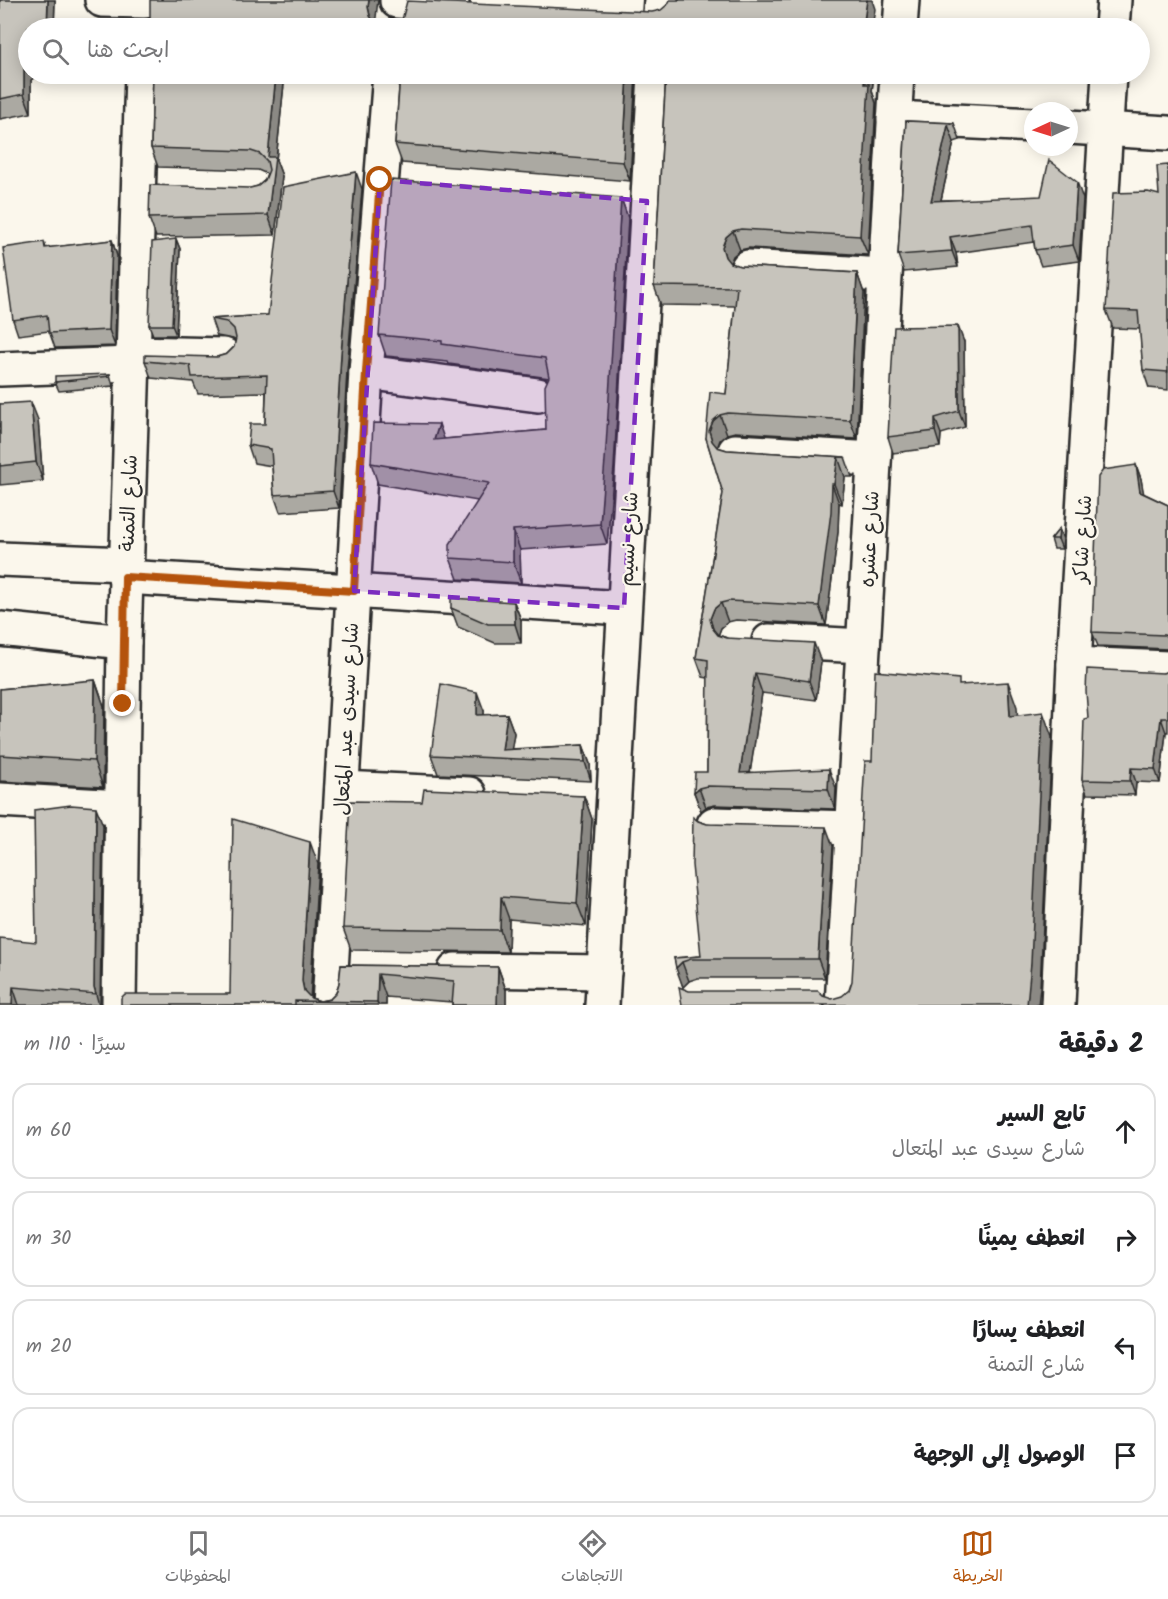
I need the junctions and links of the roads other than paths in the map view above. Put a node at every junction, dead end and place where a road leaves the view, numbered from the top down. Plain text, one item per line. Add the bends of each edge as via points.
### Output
1 (102, 0) edge
2 (902, 0) edge
3 (1113, 0) edge
4 (480, 5) edge
5 (144, 10) edge
6 (396, 10) edge
7 (901, 18) edge
8 (1112, 18) edge
9 (143, 84) edge
10 (389, 84) edge
11 (653, 84) edge
12 (896, 84) edge
13 (1108, 84) edge
14 (894, 118) junction
15 (1024, 125) edge
16 (1078, 128) edge
17 (1105, 129) junction
18 (1168, 133) edge
19 (380, 180) junction
20 (415, 183) edge
21 (748, 267) edge
22 (884, 275) junction
23 (224, 355) edge
24 (132, 358) junction
25 (0, 369) edge
26 (366, 372) junction
27 (538, 395) dead end
28 (735, 451) edge
29 (874, 459) junction
30 (0, 560) edge
31 (126, 571) junction
32 (354, 591) junction
33 (624, 608) junction
34 (0, 629) edge
35 (736, 639) edge
36 (124, 642) junction
37 (863, 646) junction
38 (1074, 664) junction
39 (1168, 668) edge
40 (342, 788) junction
41 (495, 795) edge
42 (0, 800) edge
43 (121, 807) junction
44 (714, 824) edge
45 (852, 828) junction
46 (426, 970) edge
47 (604, 972) junction
48 (832, 1000) edge
49 (118, 1005) edge
50 (329, 1005) edge
51 (602, 1005) edge
52 (1058, 1005) edge

1 - 5 street
2 - 7 street
3 - 8 street
4 - 6 street
9 - 24 street, شارع التمنة via 150,186
10 - 19 street, شارع سيدى عبد المتعال
11 - 33 street, شارع نسيم via 636,200
12 - 14 street, شارع عشره
13 - 17 street, شارع شاكر
14 - 15 street
14 - 22 street, شارع عشره
16 - 17 street
17 - 18 street
17 - 38 street, شارع شاكر
19 - 20 street
19 - 26 street, شارع سيدى عبد المتعال
21 - 22 street
22 - 29 street, شارع عشره
23 - 24 street
24 - 25 street
24 - 31 street, شارع التمنة
26 - 27 street
26 - 32 street, شارع سيدى عبد المتعال
28 - 29 street
29 - 37 street, شارع عشره
30 - 31 street
31 - 32 street
31 - 36 street, شارع التمنة
32 - 33 street
32 - 40 street, شارع سيدى عبد المتعال
33 - 47 street, شارع نسيم via 602,800
34 - 36 street
35 - 37 street
36 - 43 street, شارع التمنة
37 - 45 street, شارع عشره
38 - 39 street
38 - 52 street, شارع شاكر
40 - 41 street
40 - 50 street, شارع سيدى عبد المتعال via 343,969
42 - 43 street
43 - 49 street, شارع التمنة
44 - 45 street
45 - 48 street, شارع عشره
46 - 47 street
47 - 51 street, شارع نسيم

